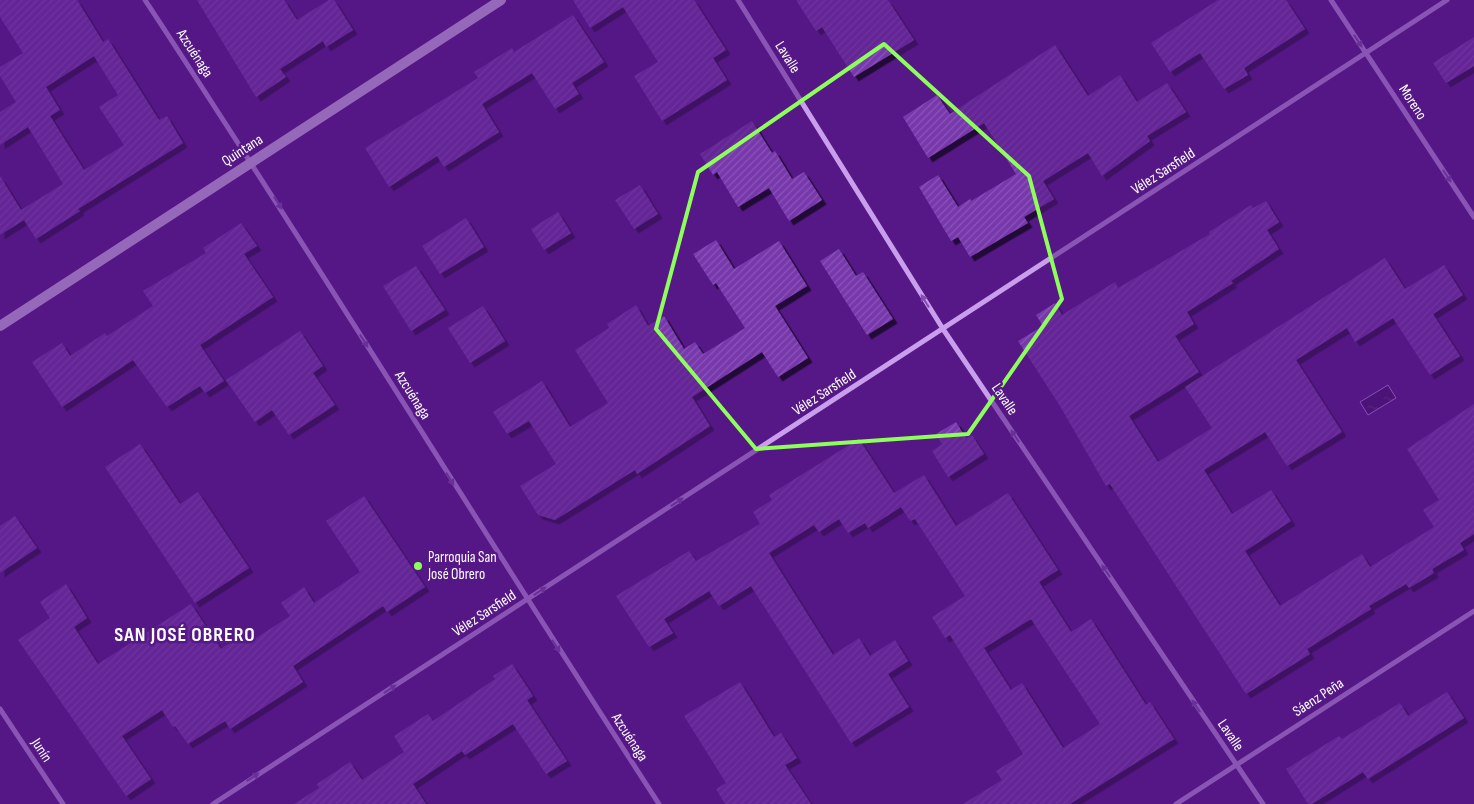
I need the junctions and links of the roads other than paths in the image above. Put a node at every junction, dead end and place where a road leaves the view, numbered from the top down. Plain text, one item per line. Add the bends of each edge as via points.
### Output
1 (146, 0) edge
2 (501, 0) edge
3 (738, 0) edge
4 (1331, 0) edge
5 (1448, 0) edge
6 (1366, 53) junction
7 (252, 162) junction
8 (1474, 217) edge
9 (0, 326) edge
10 (943, 330) junction
11 (526, 600) junction
12 (1474, 611) edge
13 (0, 709) edge
14 (1236, 765) junction
15 (63, 804) edge
16 (212, 804) edge
17 (659, 804) edge
18 (1176, 804) edge
19 (1263, 804) edge

1 - 7 street, Azcuénaga
2 - 7 main road, Quintana
10 -> 3 street, Lavalle
4 -> 6 street, Moreno
5 - 6 street, Vélez Sarsfield
6 -> 8 street, Moreno
6 - 10 street, Vélez Sarsfield
7 - 9 main road, Quintana
7 -> 11 street, Azcuénaga
11 -> 10 street, Vélez Sarsfield
14 -> 10 street, Lavalle
16 -> 11 street, Vélez Sarsfield
11 -> 17 street, Azcuénaga
12 - 14 street, Sáenz Peña
13 - 15 street, Junín
14 - 18 street, Sáenz Peña
14 - 19 street, Lavalle

